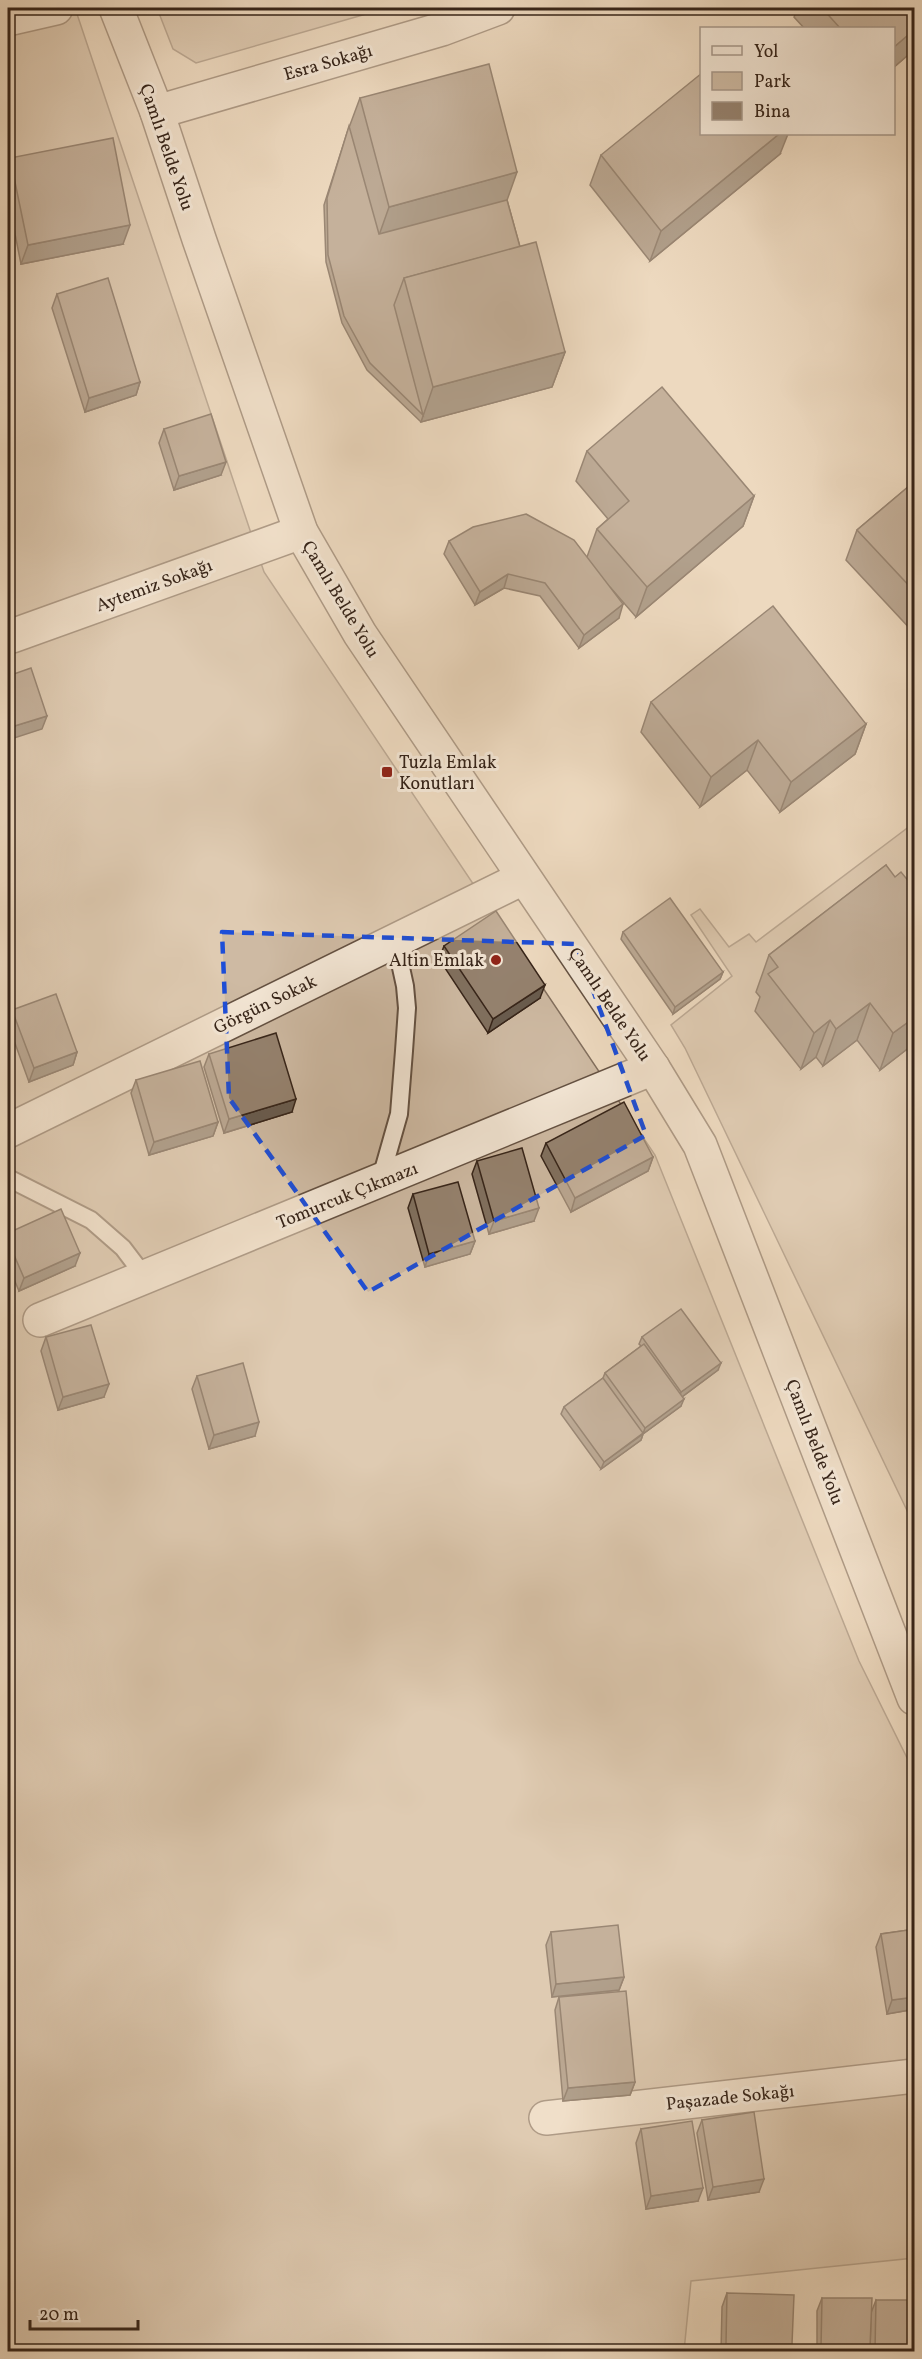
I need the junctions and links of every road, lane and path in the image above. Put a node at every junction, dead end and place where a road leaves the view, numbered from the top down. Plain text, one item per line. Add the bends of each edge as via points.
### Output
1 (56, 8) edge
2 (116, 8) edge
3 (498, 8) edge
4 (8, 19) edge
5 (157, 112) junction
6 (301, 532) junction
7 (8, 636) edge
8 (523, 878) junction
9 (395, 940) junction
10 (653, 1068) junction
11 (8, 1131) edge
12 (8, 1178) edge
13 (380, 1181) junction
14 (145, 1277) junction
15 (40, 1320) dead end
16 (915, 1698) edge
17 (915, 2076) edge
18 (546, 2118) dead end

1 - 4 street
2 - 5 street, Çamlı Belde Yolu
3 - 5 street, Esra Sokağı via 442,29
5 - 6 street, Çamlı Belde Yolu
6 - 7 street, Aytemiz Sokağı
6 - 8 street, Çamlı Belde Yolu via 360,634
8 - 9 street, Görgün Sokak
8 - 10 street, Çamlı Belde Yolu
9 - 11 street, Görgün Sokak
9 - 13 lane via 407,1008 399,1114
10 - 13 street, Tomurcuk Çıkmazı
10 - 16 street, Çamlı Belde Yolu via 700,1145
12 - 14 lane via 91,1220 123,1248
13 - 14 street, Tomurcuk Çıkmazı
14 - 15 street, Tomurcuk Çıkmazı
17 - 18 street, Paşazade Sokağı

